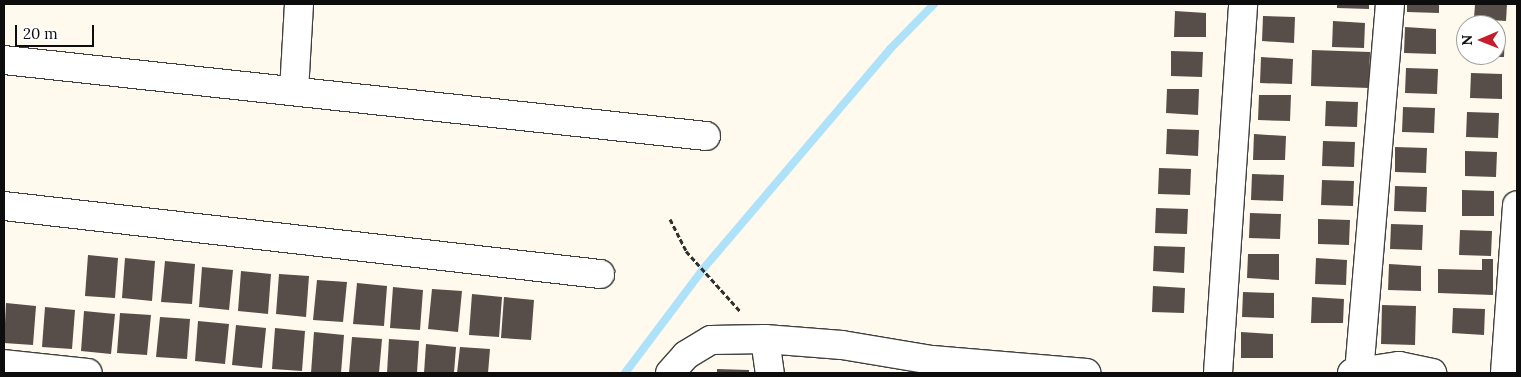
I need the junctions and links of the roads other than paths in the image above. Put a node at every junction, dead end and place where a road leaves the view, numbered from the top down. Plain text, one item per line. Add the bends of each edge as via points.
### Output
1 (299, 4) edge
2 (1243, 4) edge
3 (1390, 4) edge
4 (4, 60) edge
5 (294, 91) junction
6 (706, 136) dead end
7 (1517, 205) edge
8 (4, 206) edge
9 (600, 274) dead end
10 (765, 339) junction
11 (4, 364) edge
12 (931, 367) edge
13 (88, 373) edge
14 (670, 373) edge
15 (770, 373) edge
16 (1075, 373) edge
17 (1218, 373) edge
18 (1357, 373) edge
19 (1432, 373) edge
20 (1505, 373) edge

1 - 5 street
2 - 17 street
3 - 18 street
4 - 5 street
5 - 6 street
7 - 20 street
8 - 9 street
10 - 12 street via 842,345
10 - 14 street via 711,340 686,354
10 - 15 street
11 - 13 street
12 - 16 street
18 - 19 street via 1399,366

